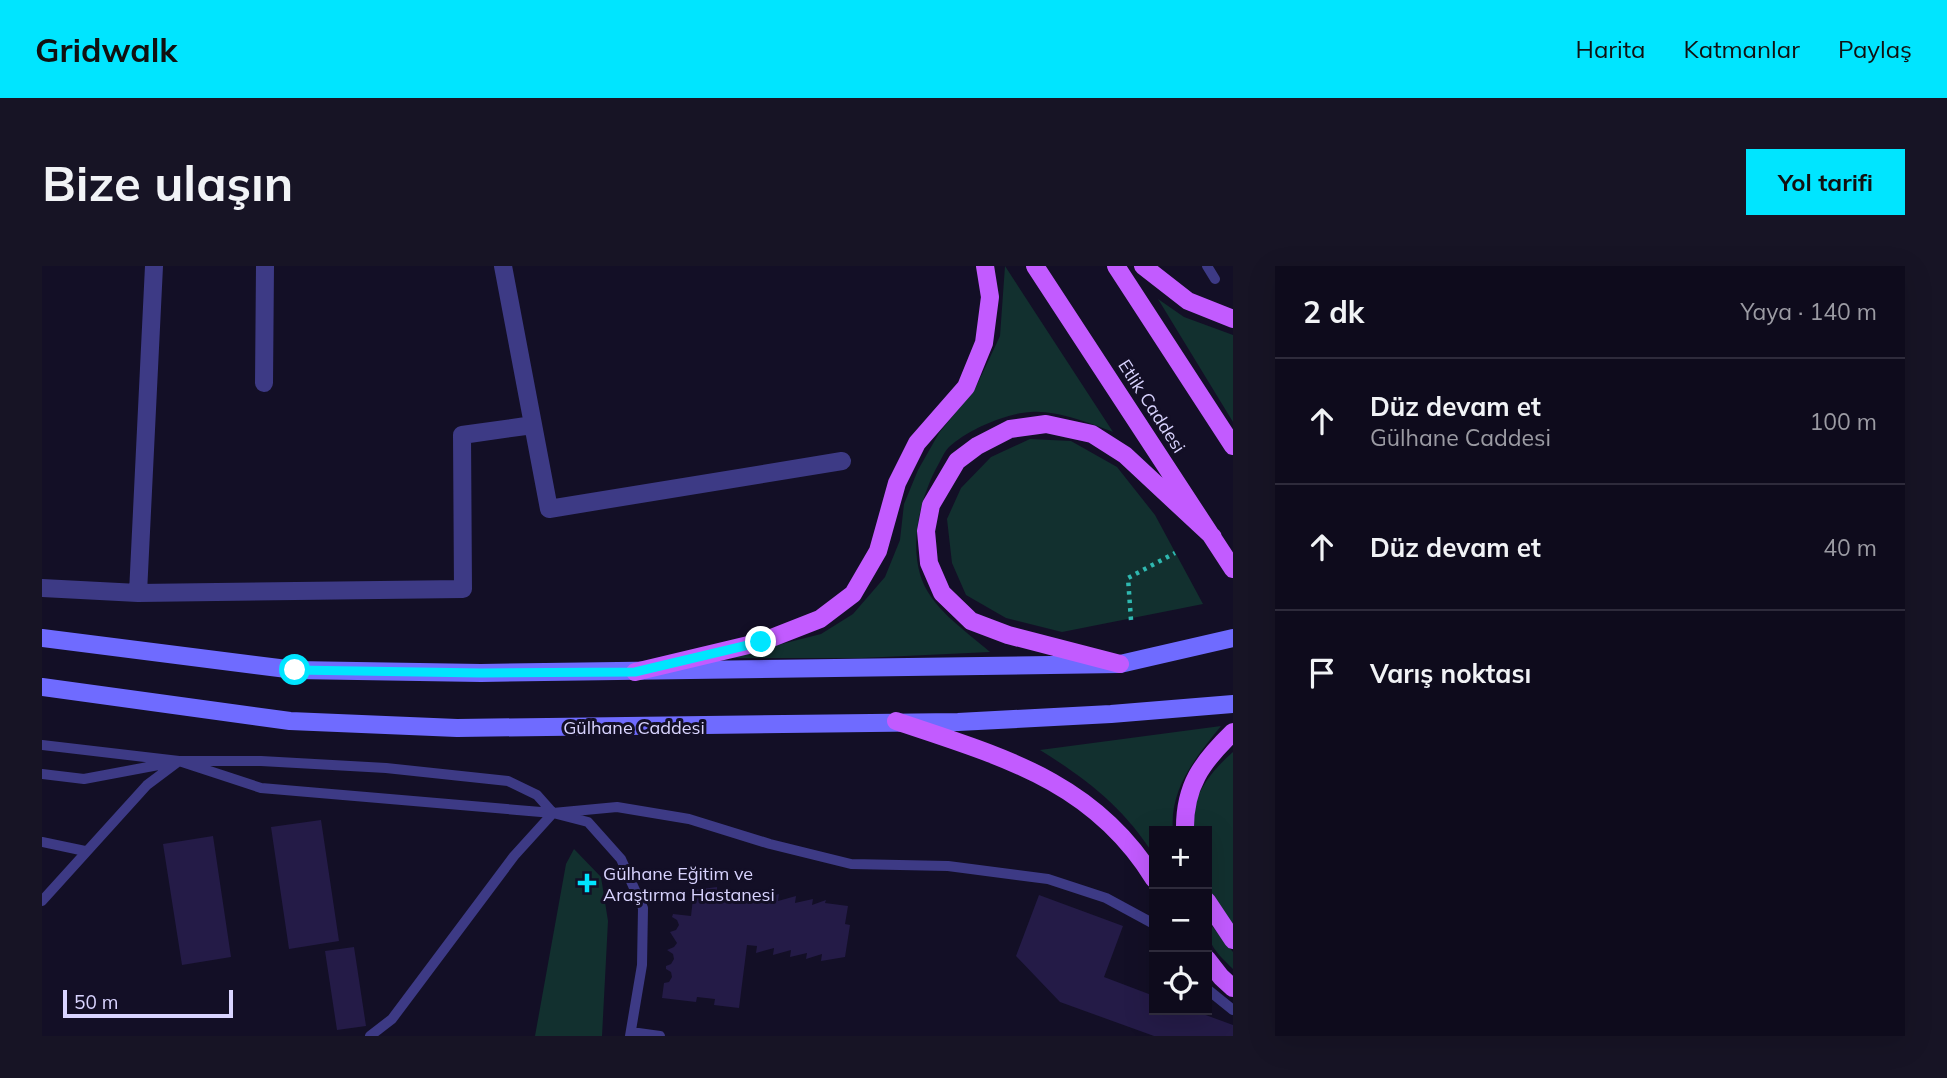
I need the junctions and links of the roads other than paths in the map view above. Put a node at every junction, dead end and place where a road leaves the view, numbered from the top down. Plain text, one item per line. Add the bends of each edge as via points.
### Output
1 (154, 266) edge
2 (265, 266) edge
3 (503, 266) edge
4 (985, 266) edge
5 (1035, 266) edge
6 (1116, 266) edge
7 (1143, 266) edge
8 (1208, 266) edge
9 (1215, 279) dead end
10 (1233, 320) edge
11 (264, 383) dead end
12 (533, 425) junction
13 (1233, 446) edge
14 (842, 461) dead end
15 (1213, 537) junction
16 (1233, 569) edge
17 (42, 588) edge
18 (138, 593) junction
19 (42, 638) edge
20 (1233, 638) edge
21 (1120, 664) junction
22 (635, 672) junction
23 (42, 687) edge
24 (1231, 704) edge
25 (896, 721) junction
26 (1232, 733) edge
27 (42, 745) edge
28 (179, 761) junction
29 (42, 774) edge
30 (553, 813) junction
31 (1185, 826) edge
32 (42, 842) edge
33 (85, 851) junction
34 (1149, 871) edge
35 (42, 901) edge
36 (1212, 908) edge
37 (1149, 921) edge
38 (1233, 940) edge
39 (1212, 965) edge
40 (1233, 988) edge
41 (1212, 993) edge
42 (1233, 1010) edge
43 (631, 1034) edge
44 (370, 1036) edge
45 (660, 1036) edge

1 - 18 street
2 - 11 street
3 - 12 street
4 - 22 main road via 990,297 984,343 966,387 917,443 897,483 878,551 853,594 820,620 761,642
5 - 15 main road, Etlik Caddesi
6 - 13 main road
7 - 10 main road via 1188,300
8 - 9 lane
12 - 14 street via 549,509
12 - 18 street via 462,435 463,589
15 - 16 main road, Etlik Caddesi
15 - 21 main road via 1125,455 1092,434 1046,424 1010,429 957,461 931,505 926,531 929,562 942,593 971,621 1044,646
17 - 18 street
19 - 22 main road via 295,670
20 - 21 main road
21 - 22 main road
23 - 25 main road, Gülhane Caddesi via 290,720 378,726 719,727
24 - 25 main road, Gülhane Caddesi via 958,722
25 - 34 main road via 999,757 1070,791 1107,821
26 - 31 main road via 1201,766 1193,782
27 - 28 lane
28 - 29 lane via 84,779
28 - 30 lane via 261,788
28 - 30 lane via 386,768 508,781 537,795
28 - 33 lane via 147,785
30 - 37 lane via 617,807 689,820 851,864 948,866 1048,879 1105,898
30 - 43 lane via 587,822 621,859 643,908 642,965
30 - 44 lane via 514,856 393,1019
32 - 33 lane
33 - 35 lane
36 - 38 main road
39 - 40 main road
41 - 42 lane
43 - 45 lane

